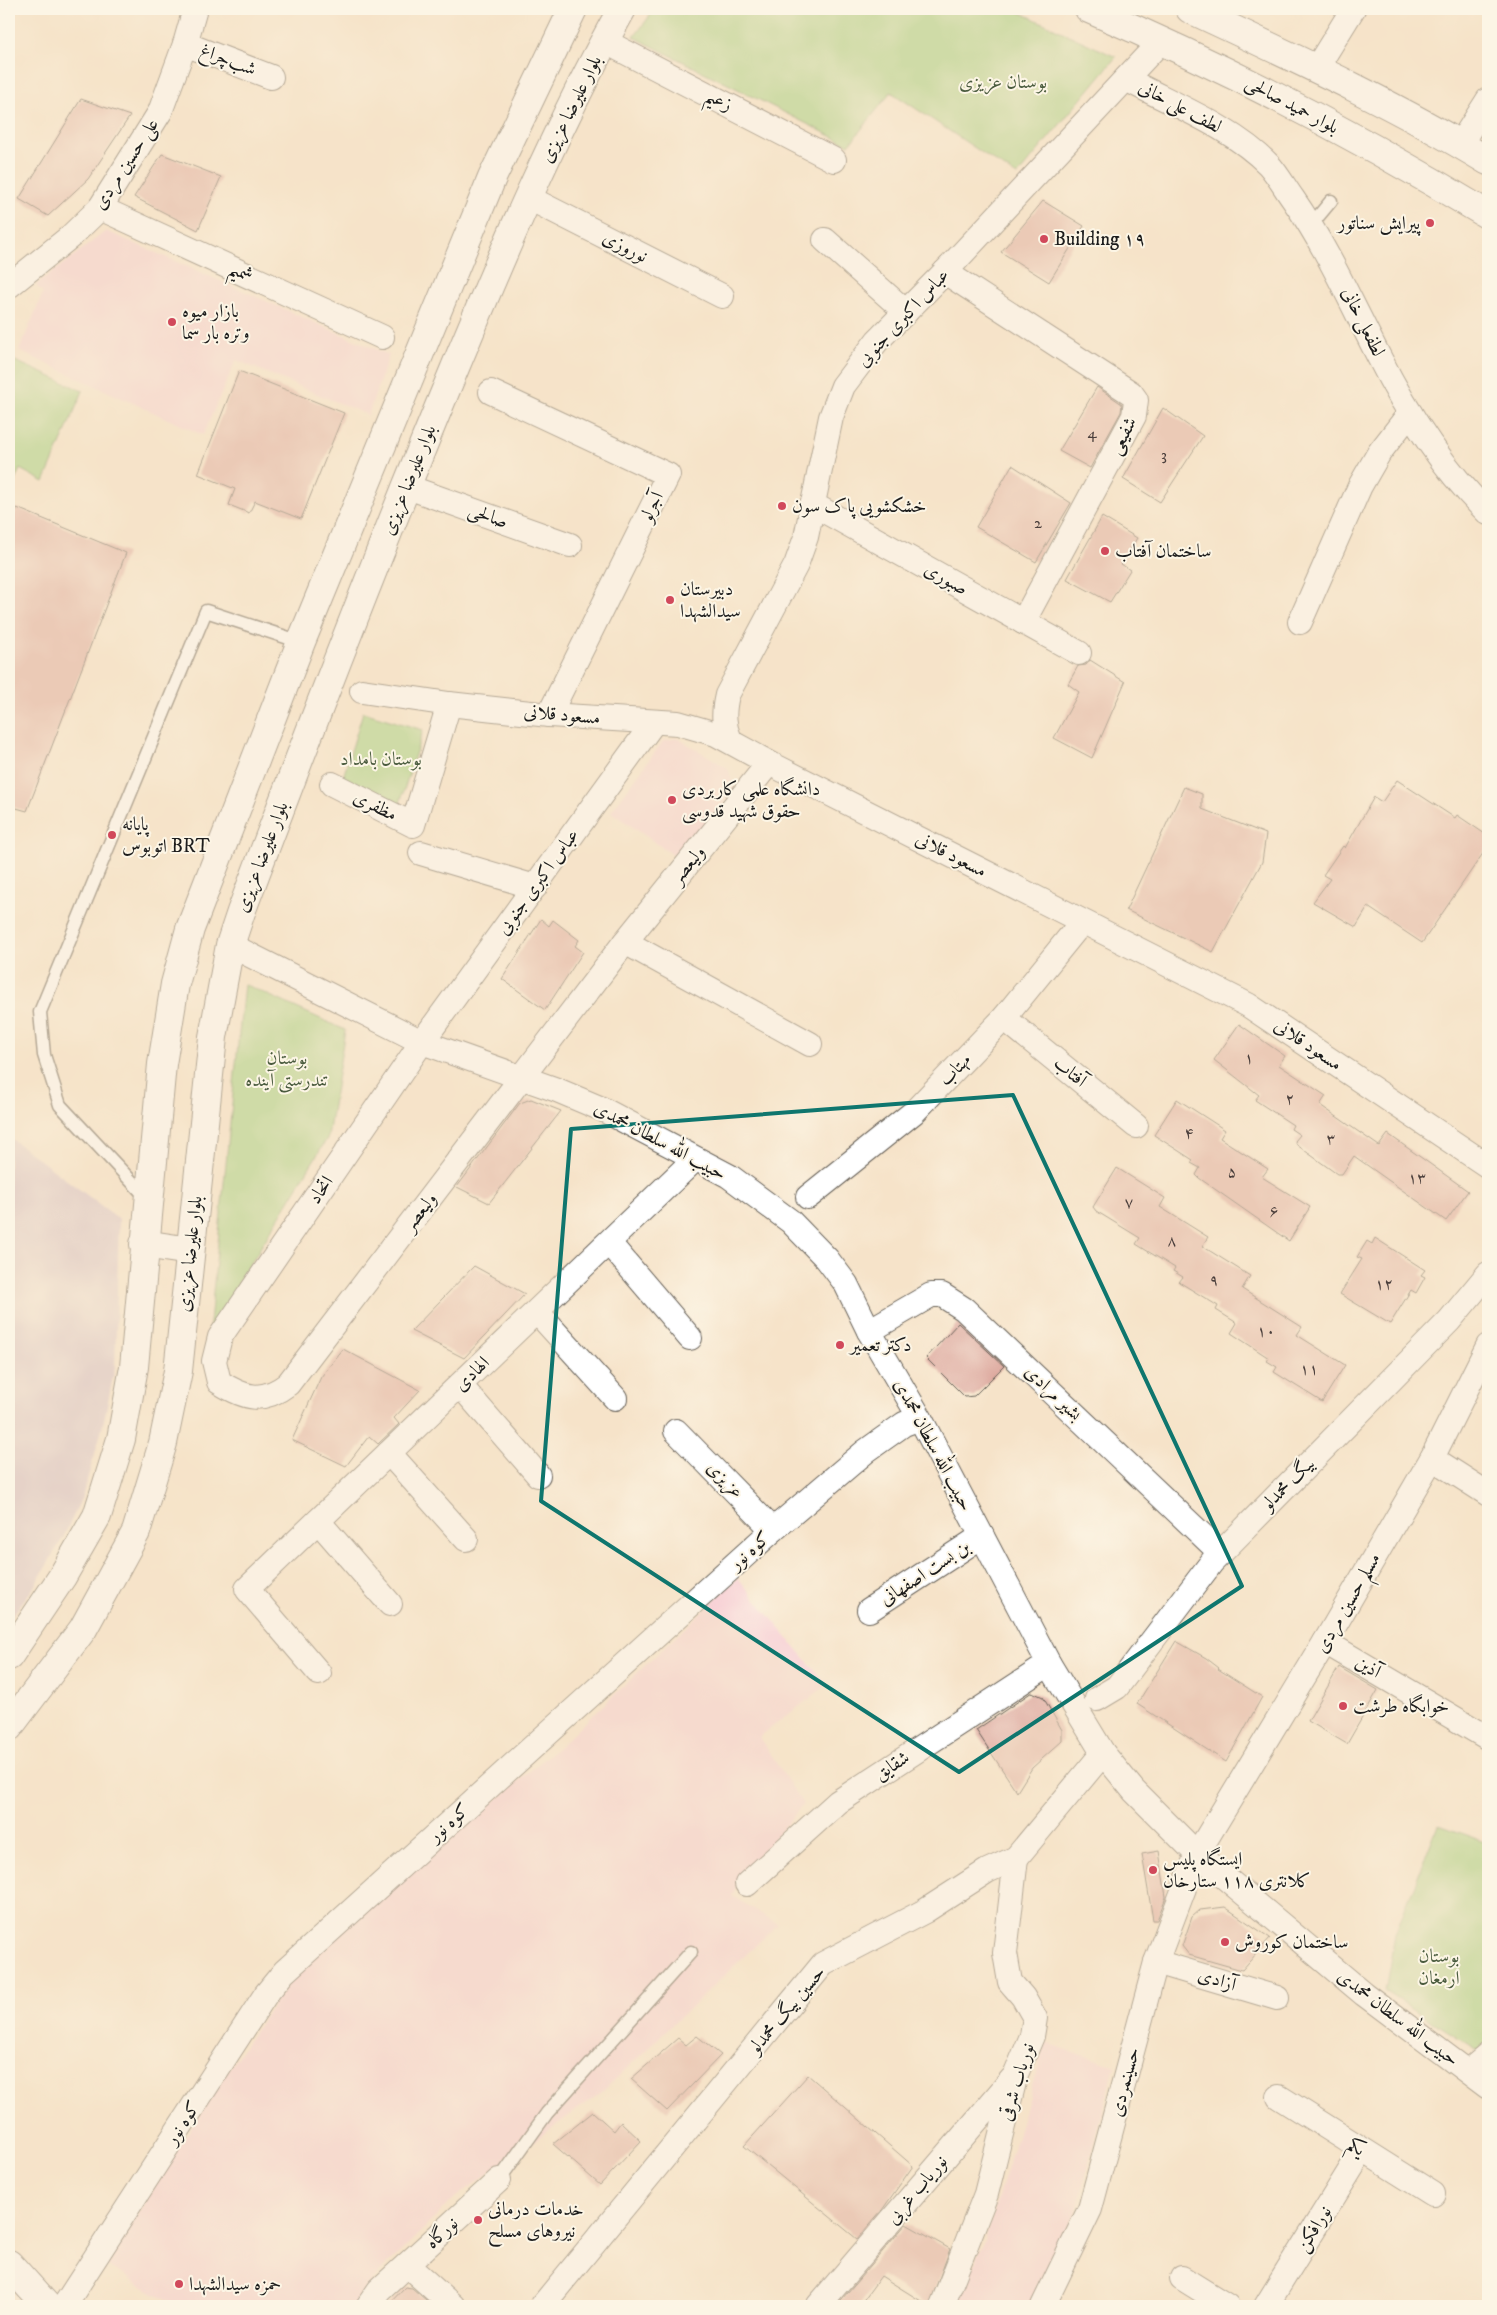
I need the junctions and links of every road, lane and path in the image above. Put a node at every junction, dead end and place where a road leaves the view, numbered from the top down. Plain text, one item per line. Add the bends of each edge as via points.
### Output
1 (195, 9) edge
2 (573, 9) edge
3 (622, 9) edge
4 (1089, 9) edge
5 (1190, 9) edge
6 (1353, 9) edge
7 (1162, 40) junction
8 (604, 41) junction
9 (185, 44) junction
10 (1316, 69) junction
11 (271, 77) dead end
12 (1126, 79) junction
13 (1488, 100) edge
14 (1233, 136) joint
15 (1460, 144) junction
16 (834, 160) dead end
17 (1488, 161) edge
18 (529, 198) junction
19 (1331, 201) dead end
20 (100, 208) junction
21 (1488, 215) edge
22 (1311, 225) junction
23 (826, 240) dead end
24 (945, 272) junction
25 (9, 286) edge
26 (722, 296) dead end
27 (906, 312) junction
28 (382, 337) dead end
29 (491, 392) dead end
30 (1410, 413) junction
31 (405, 486) junction
32 (812, 504) junction
33 (1488, 513) edge
34 (570, 546) dead end
35 (1023, 622) junction
36 (1300, 622) dead end
37 (301, 642) junction
38 (1080, 653) dead end
39 (362, 691) dead end
40 (449, 704) junction
41 (549, 715) junction
42 (654, 722) junction
43 (730, 740) junction
44 (769, 763) junction
45 (332, 784) dead end
46 (421, 853) dead end
47 (535, 887) junction
48 (1082, 922) junction
49 (190, 930) junction
50 (625, 942) junction
51 (230, 945) junction
52 (1004, 1018) junction
53 (422, 1042) junction
54 (810, 1044) dead end
55 (524, 1078) junction
56 (1136, 1126) dead end
57 (696, 1159) junction
58 (1488, 1166) edge
59 (808, 1196) dead end
60 (148, 1200) junction
61 (609, 1243) junction
62 (144, 1244) junction
63 (190, 1251) junction
64 (1488, 1274) edge
65 (538, 1312) junction
66 (869, 1331) junction
67 (220, 1337) joint
68 (690, 1338) dead end
69 (1488, 1346) edge
70 (460, 1385) junction
71 (615, 1398) dead end
72 (920, 1418) junction
73 (676, 1431) dead end
74 (389, 1453) junction
75 (1432, 1458) junction
76 (538, 1475) dead end
77 (1488, 1494) edge
78 (318, 1521) junction
79 (773, 1530) junction
80 (982, 1536) junction
81 (466, 1540) dead end
82 (1220, 1553) junction
83 (390, 1604) dead end
84 (868, 1610) dead end
85 (1325, 1642) junction
86 (9, 1656) edge
87 (1049, 1664) junction
88 (319, 1672) dead end
89 (1097, 1699) dead end
90 (9, 1727) edge
91 (1488, 1738) edge
92 (1103, 1753) junction
93 (1196, 1854) junction
94 (1016, 1858) junction
95 (747, 1884) dead end
96 (692, 1952) dead end
97 (1156, 1962) junction
98 (1277, 1998) dead end
99 (1488, 2055) edge
100 (1469, 2071) junction
101 (1016, 2074) junction
102 (1488, 2087) edge
103 (1279, 2097) dead end
104 (1362, 2151) junction
105 (499, 2180) joint
106 (1434, 2194) dead end
107 (9, 2264) edge
108 (406, 2265) junction
109 (1182, 2278) dead end
110 (9, 2289) edge
111 (38, 2306) edge
112 (47, 2306) edge
113 (64, 2306) edge
114 (368, 2306) edge
115 (452, 2306) edge
116 (542, 2306) edge
117 (818, 2306) edge
118 (942, 2306) edge
119 (1043, 2306) edge
120 (1227, 2306) edge
121 (1266, 2306) edge

1 - 9 street, علی حسین مردی
2 - 37 main road, بلوار علیرضا عزیزی via 492,178
3 - 8 main road, بلوار علیرضا عزیزی
4 - 7 main road, بلوار حمید صالحی
5 - 10 main road
6 - 10 street
7 - 12 street, عباس اکبری جنوبی
7 - 21 main road, بلوار حمید صالحی via 1280,96
8 - 16 street, زعیم
8 - 18 main road, بلوار علیرضا عزیزی
9 - 11 street, شب‌چراغ
9 - 20 street, علی حسین مردی via 160,112
10 - 15 main road
12 - 14 street, لطف علی خانی
12 - 24 street, عباس اکبری جنوبی
13 - 15 street
14 - 22 street, لطفعلی خانی via 1270,166
15 - 17 main road
18 - 26 street, نوروزی
18 - 31 main road, بلوار علیرضا عزیزی
19 - 22 lane
20 - 25 street, علی حسین مردی
20 - 28 street, شمیم
22 - 30 street, لطفعلی خانی
23 - 27 street
24 - 27 street, عباس اکبری جنوبی
24 - 35 street, شفیعی via 1131,393 1136,400 1134,416
27 - 32 street, عباس اکبری جنوبی via 876,341 843,386 831,417
29 - 41 street, آجرلو via 668,475
30 - 33 street, لطفعلی خانی via 1432,448
30 - 36 street via 1379,453 1360,486
31 - 34 street, صالحی
31 - 51 main road, بلوار علیرضا عزیزی
32 - 35 street, صبوری
32 - 43 street, عباس اکبری جنوبی via 806,538 796,565 727,695 725,729
35 - 38 street, صبوری
37 - 49 main road, بلوار علیرضا عزیزی
37 - 60 lane via 206,611 40,1012 44,1055 60,1104
39 - 40 street, مسعود قلانی
40 - 41 street, مسعود قلانی
40 - 45 street, مظفری via 413,825
41 - 42 street, مسعود قلانی
42 - 43 street, مسعود قلانی via 691,726
42 - 47 street, عباس اکبری جنوبی
43 - 44 street, مسعود قلانی
44 - 48 street, مسعود قلانی
44 - 50 street, ولیعصر
46 - 47 street
47 - 53 street, عباس اکبری جنوبی
48 - 52 street, مهتاب
48 - 58 street, مسعود قلانی via 1248,1005
49 - 51 main road
49 - 60 main road, بلوار علیرضا عزیزی via 181,956 170,1012
50 - 54 street
50 - 55 street, ولیعصر
51 - 53 street, حبیب الله سلطان محمدی
51 - 63 main road, بلوار علیرضا عزیزی via 213,1037
52 - 56 street, آفتاب
52 - 59 street, مهتاب via 914,1112
53 - 55 street, حبیب الله سلطان محمدی
53 - 67 street, اتحاد
55 - 57 street, حبیب الله سلطان محمدی via 602,1109
55 - 67 street, ولیعصر via 288,1384 277,1393 250,1398 219,1382 214,1361
57 - 61 street, الهادی
57 - 66 street, حبیب الله سلطان محمدی via 729,1176 790,1221 846,1284
60 - 62 main road, بلوار علیرضا عزیزی
61 - 65 street, الهادی
61 - 68 street
62 - 63 main road
62 - 86 main road, بلوار علیرضا عزیزی via 134,1367 121,1439 97,1516 62,1578
63 - 90 main road, بلوار علیرضا عزیزی via 172,1404 136,1532 83,1629
64 - 82 street, بیگ محمدلو via 1449,1321
65 - 70 street, الهادی
65 - 71 street
66 - 72 street, حبیب الله سلطان محمدی
66 - 82 street, بشیر مرادی via 932,1295 942,1295 964,1309
69 - 75 street, مسلم حسین مردی
70 - 74 street, الهادی
70 - 76 street
72 - 79 street, کوه نور via 904,1424 866,1451
72 - 80 street, حبیب الله سلطان محمدی
73 - 79 street, عزیزی
74 - 78 street, الهادی
74 - 81 street
75 - 77 street
75 - 85 street, مسلم حسین مردی
78 - 83 street
78 - 88 street, الهادی via 247,1589
79 - 113 street, کوه نور via 284,1972 266,1994
80 - 84 street, بن بست اصفهانی
80 - 87 street, حبیب الله سلطان محمدی
82 - 89 street, بیگ محمدلو via 1117,1687
85 - 91 street, آذین
85 - 93 street, مسلم حسین مردی
87 - 92 street, حبیب الله سلطان محمدی
87 - 95 street, شقایق via 838,1802
92 - 93 street, حبیب الله سلطان محمدی via 1134,1791
92 - 94 street, حسین بیگ محمدلو
93 - 97 street, حسینمردی
93 - 100 street, حبیب الله سلطان محمدی via 1364,1994
94 - 101 street, نوریاب شرقی via 1005,1953 1010,1982 1023,1996 1035,2018 1032,2036
94 - 116 street, حسین بیگ محمدلو via 987,1871 925,1911 823,1964
96 - 105 lane via 547,2113
97 - 98 street, آزادی
97 - 119 street, حسینمردی via 1090,2209
99 - 100 street
100 - 102 street, حبیب الله سلطان محمدی
101 - 117 street, نوریاب غربی
101 - 118 street, نوریاب شرقی via 986,2194
103 - 104 street, یکم
104 - 106 street, یکم
104 - 121 street, نورافکن
105 - 108 street, نورگاه
107 - 112 main road
108 - 114 street via 379,2290
108 - 115 street
109 - 120 street
110 - 111 main road

